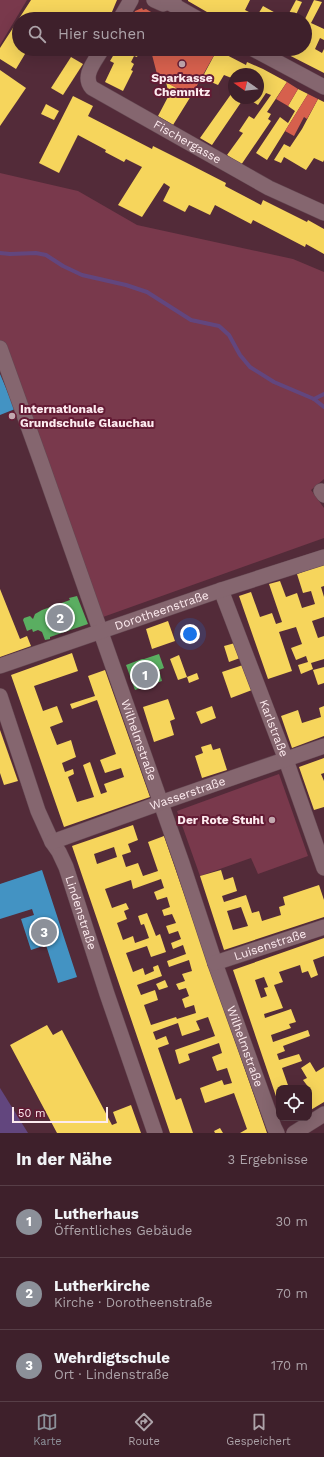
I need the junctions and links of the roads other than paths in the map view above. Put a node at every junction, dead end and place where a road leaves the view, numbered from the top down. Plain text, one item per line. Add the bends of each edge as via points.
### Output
1 (131, 0) edge
2 (165, 1) edge
3 (124, 12) edge
4 (185, 12) edge
5 (98, 56) edge
6 (266, 56) edge
7 (324, 87) edge
8 (324, 213) edge
9 (0, 348) edge
10 (324, 557) edge
11 (221, 590) junction
12 (100, 632) junction
13 (0, 666) edge
14 (0, 696) edge
15 (324, 746) edge
16 (286, 760) junction
17 (160, 803) junction
18 (52, 842) junction
19 (324, 868) edge
20 (324, 926) edge
21 (215, 963) junction
22 (324, 1114) edge
23 (154, 1133) edge
24 (277, 1133) edge
25 (294, 1133) edge

1 - 3 street
2 - 4 street
5 - 8 street, Fischergasse via 88,74 87,82 92,88 269,188
6 - 7 street
9 - 12 street, Wilhelmstraße
10 - 11 street, Dorotheenstraße
11 - 12 street, Dorotheenstraße
11 - 16 street, Karlstraße
12 - 13 street, Dorotheenstraße
12 - 17 street, Wilhelmstraße
14 - 18 street, Lindenstraße via 38,811
15 - 16 street, Wasserstraße
16 - 17 street, Wasserstraße
16 - 19 street, Karlstraße
17 - 18 street, Wasserstraße
17 - 21 street, Wilhelmstraße
18 - 23 street, Lindenstraße via 66,866
20 - 21 street, Luisenstraße
21 - 24 street, Wilhelmstraße
22 - 25 street

